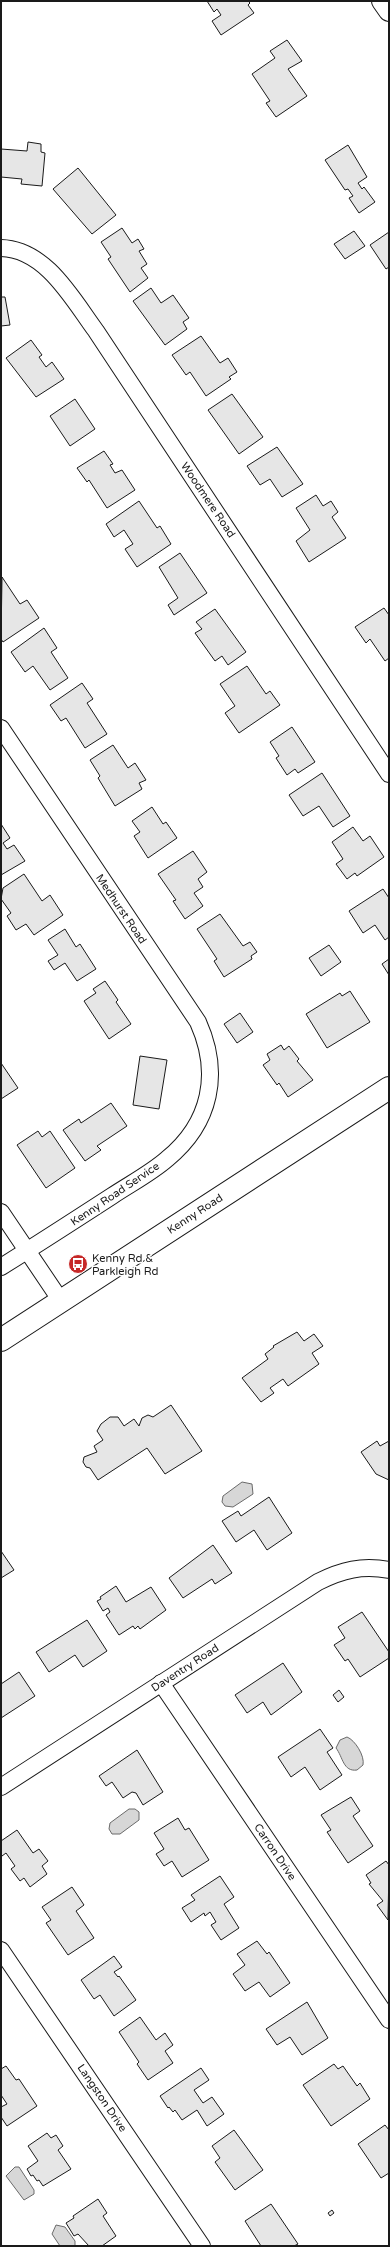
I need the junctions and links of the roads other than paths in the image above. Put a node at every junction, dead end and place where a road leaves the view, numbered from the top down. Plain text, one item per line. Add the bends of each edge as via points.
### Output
1 (382, 1) edge
2 (389, 11) edge
3 (4, 248) edge
4 (1, 728) edge
5 (389, 774) edge
6 (389, 1088) edge
7 (208, 1100) joint
8 (1, 1212) edge
9 (28, 1250) junction
10 (1, 1267) edge
11 (61, 1301) junction
12 (1, 1340) edge
13 (382, 1569) edge
14 (162, 1683) junction
15 (1, 1787) edge
16 (1, 1950) edge
17 (389, 2020) edge
18 (202, 2246) edge

1 - 2 street
3 - 5 street, Woodmere Road via 30,256 54,274 96,332
4 - 7 street, Medhurst Road via 198,1022 210,1060
6 - 11 main road, Kenny Road
7 - 9 street, Kenny Road Service via 193,1133 167,1159
8 - 9 street
9 - 10 street, Kenny Road Service
9 - 11 street
11 - 12 main road, Kenny Road
13 - 14 street, Daventry Road via 355,1568 336,1573 318,1582
14 - 15 street, Daventry Road
14 - 17 street, Carron Drive
16 - 18 street, Langston Drive

